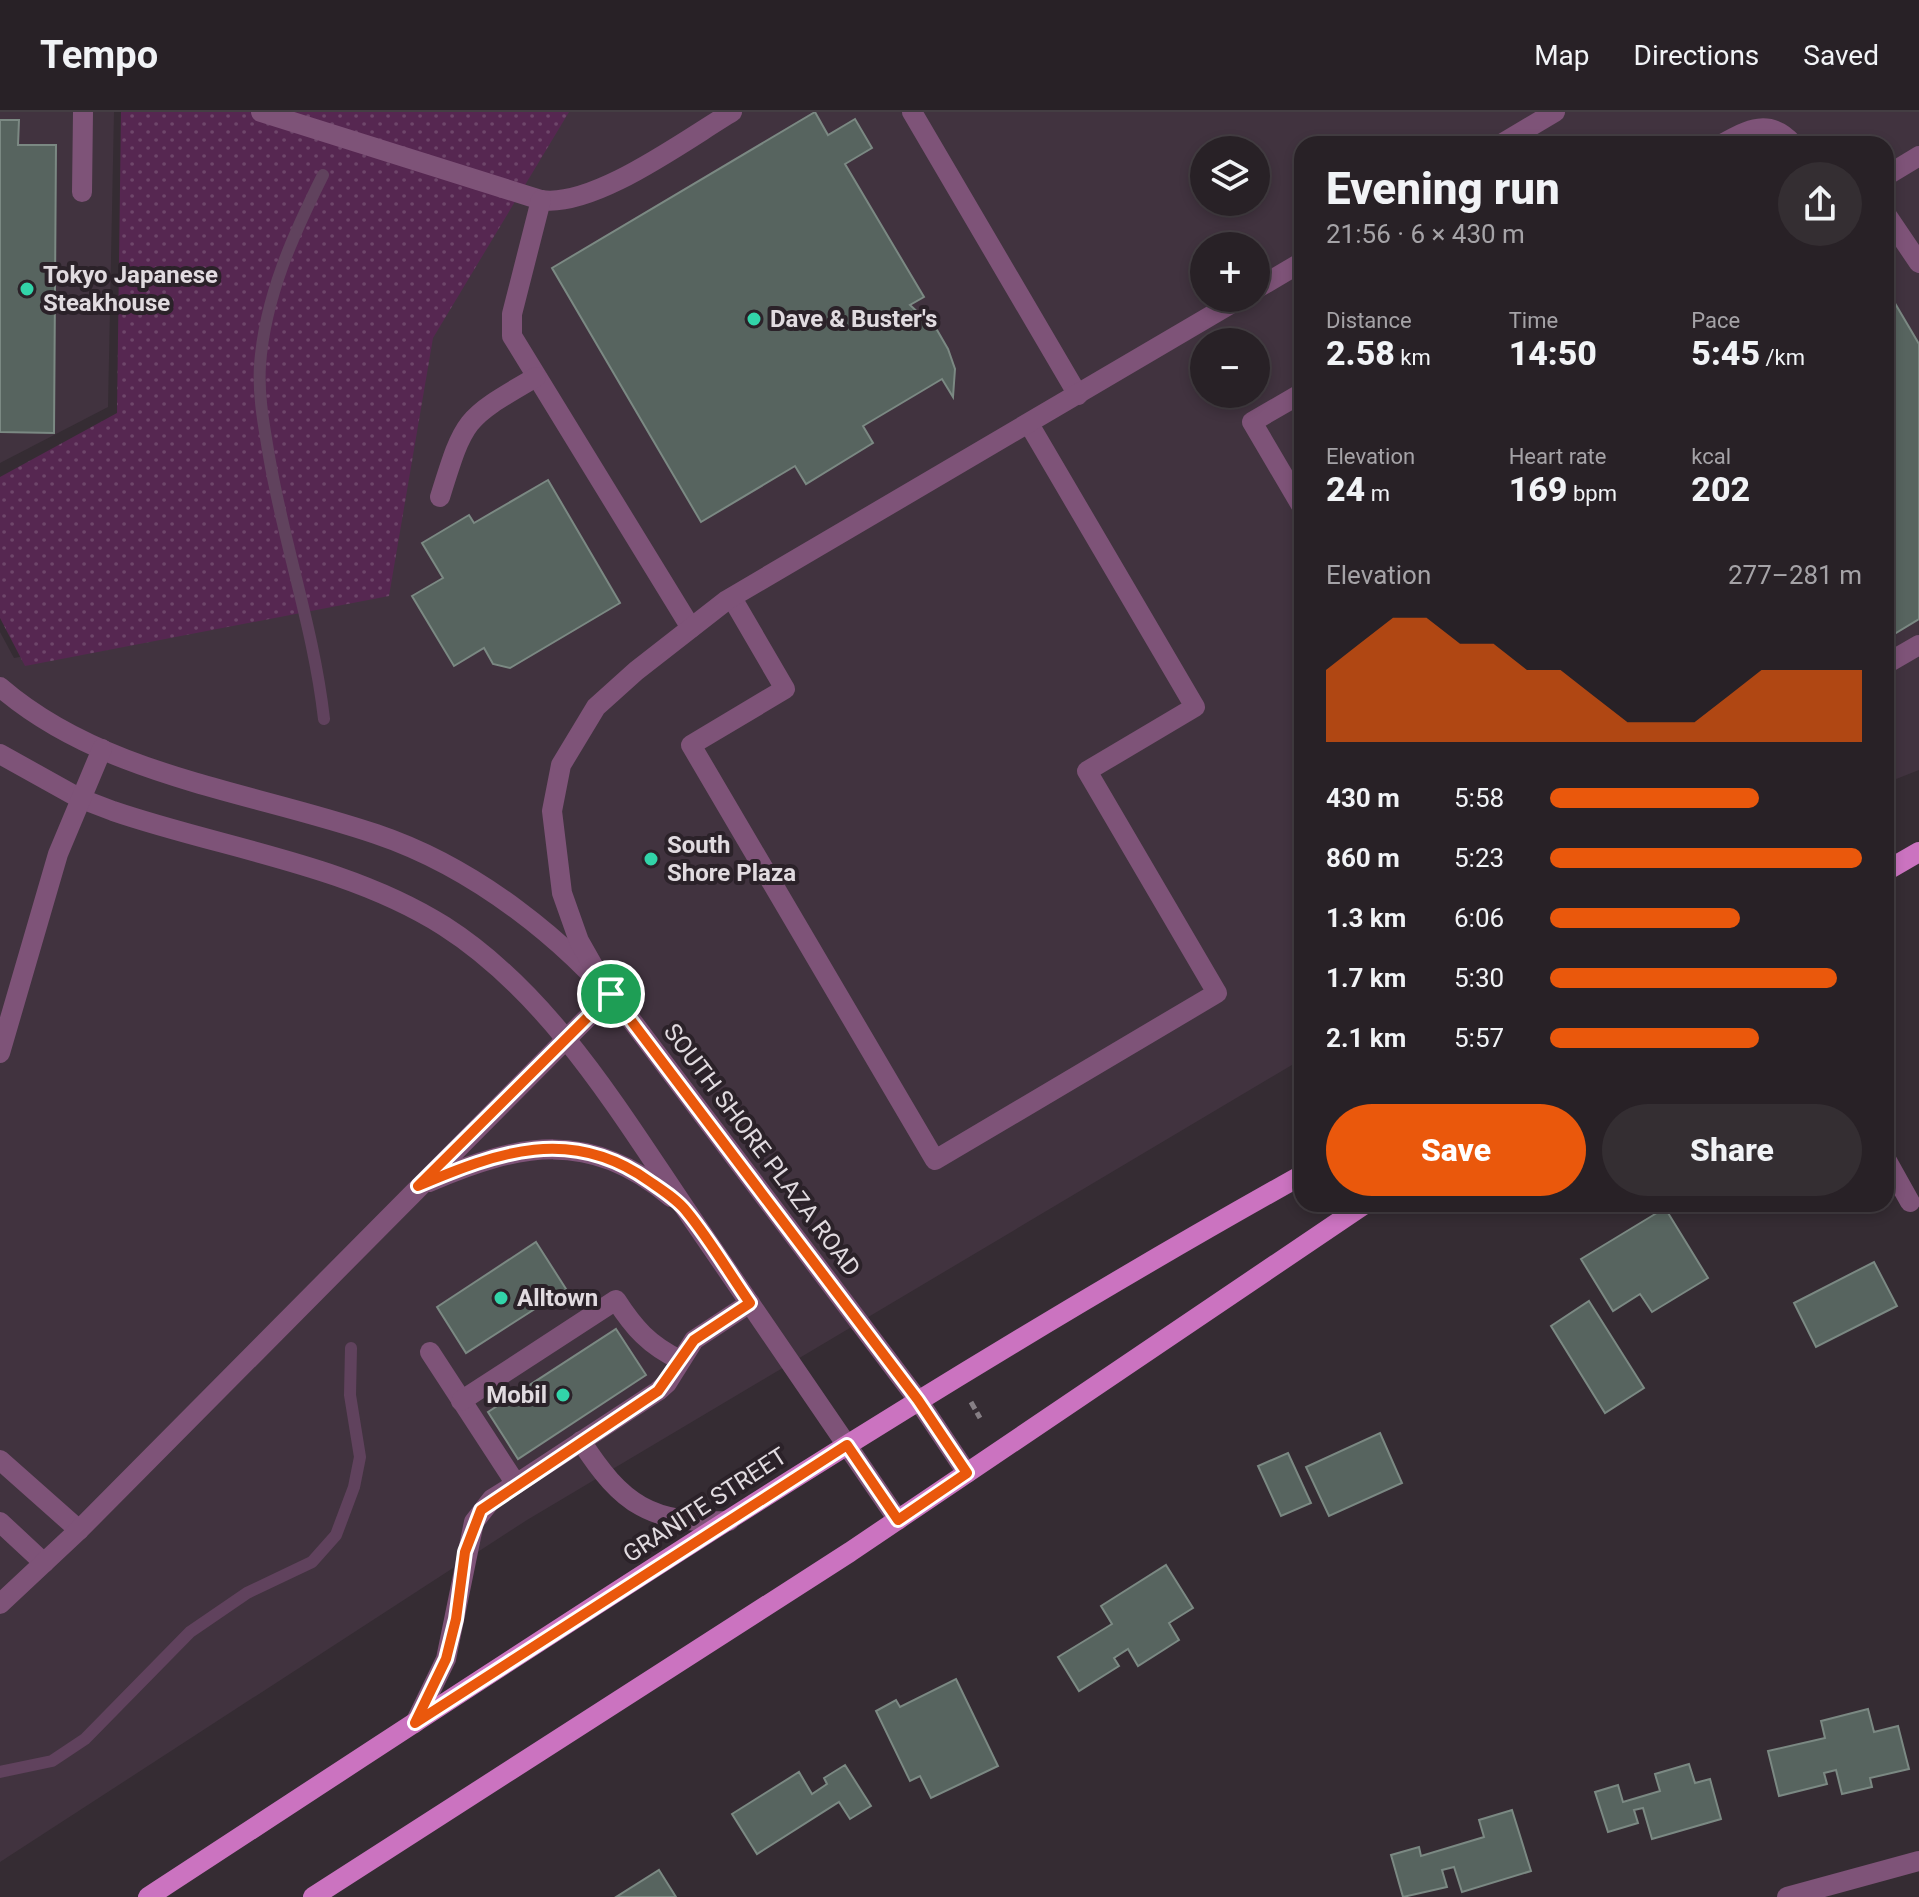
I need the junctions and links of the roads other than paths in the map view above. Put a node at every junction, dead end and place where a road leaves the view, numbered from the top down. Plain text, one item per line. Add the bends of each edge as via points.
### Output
1 (83, 112) edge
2 (261, 112) edge
3 (732, 112) edge
4 (912, 112) edge
5 (1555, 112) edge
6 (1514, 136) edge
7 (1736, 136) edge
8 (1784, 136) edge
9 (1919, 156) edge
10 (1894, 171) edge
11 (82, 192) dead end
12 (541, 200) junction
13 (1894, 226) edge
14 (1919, 263) edge
15 (1294, 267) edge
16 (1270, 281) edge
17 (1217, 312) edge
18 (536, 377) junction
19 (1078, 395) junction
20 (1294, 398) edge
21 (1029, 424) junction
22 (1294, 493) edge
23 (440, 497) dead end
24 (732, 598) junction
25 (691, 628) junction
26 (1919, 645) edge
27 (1894, 659) edge
28 (0, 687) edge
29 (102, 749) junction
30 (0, 754) edge
31 (79, 798) junction
32 (1919, 852) edge
33 (1894, 866) edge
34 (611, 994) junction
35 (563, 1040) junction
36 (0, 1053) edge
37 (1894, 1173) edge
38 (1294, 1180) edge
39 (418, 1186) junction
40 (1910, 1202) dead end
41 (686, 1209) junction
42 (1353, 1212) edge
43 (750, 1303) junction
44 (430, 1352) dead end
45 (680, 1360) junction
46 (918, 1400) junction
47 (461, 1401) junction
48 (581, 1441) junction
49 (847, 1445) junction
50 (0, 1460) edge
51 (967, 1473) junction
52 (516, 1484) junction
53 (898, 1520) junction
54 (729, 1521) junction
55 (0, 1522) edge
56 (79, 1530) junction
57 (44, 1563) junction
58 (0, 1604) edge
59 (415, 1723) junction
60 (1919, 1861) edge
61 (148, 1897) edge
62 (313, 1897) edge
63 (1787, 1897) edge

1 - 11 street
2 - 12 street
3 - 12 street via 585,196
4 - 19 street
5 - 6 street
7 - 8 street via 1766,127
9 - 10 street
12 - 18 street via 511,325
13 - 14 street
15 - 16 street
17 - 19 street
18 - 23 street via 470,418
18 - 25 street
19 - 21 street
20 - 22 street via 1252,422
21 - 24 street
21 - 24 street via 1195,707 1087,771 1217,993 935,1160 691,745 785,689
24 - 25 street
25 - 34 street via 596,707 570,747 557,787 552,811 562,893 579,941
26 - 27 street
28 - 29 street, SOUTH SHORE PLAZA ROAD via 44,719
29 - 31 street
29 - 34 street, SOUTH SHORE PLAZA ROAD via 409,847 503,901
30 - 31 street
31 - 35 street via 337,878 406,905 495,965
31 - 36 street
32 - 33 main road
34 - 35 street
34 - 46 street, SOUTH SHORE PLAZA ROAD
35 - 39 street
35 - 41 street
37 - 40 street
38 - 46 main road, GRANITE STREET
39 - 41 street via 507,1154 570,1148 640,1174
39 - 56 street
41 - 43 street
42 - 51 main road
43 - 45 street via 694,1340
43 - 49 street
44 - 47 street
45 - 47 street via 636,1331 616,1300
45 - 48 street via 658,1391
46 - 49 main road, GRANITE STREET
46 - 51 street, SOUTH SHORE PLAZA ROAD
47 - 52 street
48 - 52 street
48 - 54 street via 615,1489 642,1508 690,1521
49 - 53 street
49 - 54 main road, GRANITE STREET
50 - 56 street
51 - 53 main road
52 - 59 street via 492,1499 474,1522 446,1659
53 - 62 main road
54 - 59 main road, GRANITE STREET
55 - 57 street
56 - 57 street
57 - 58 street
59 - 61 main road, GRANITE STREET
60 - 63 street

